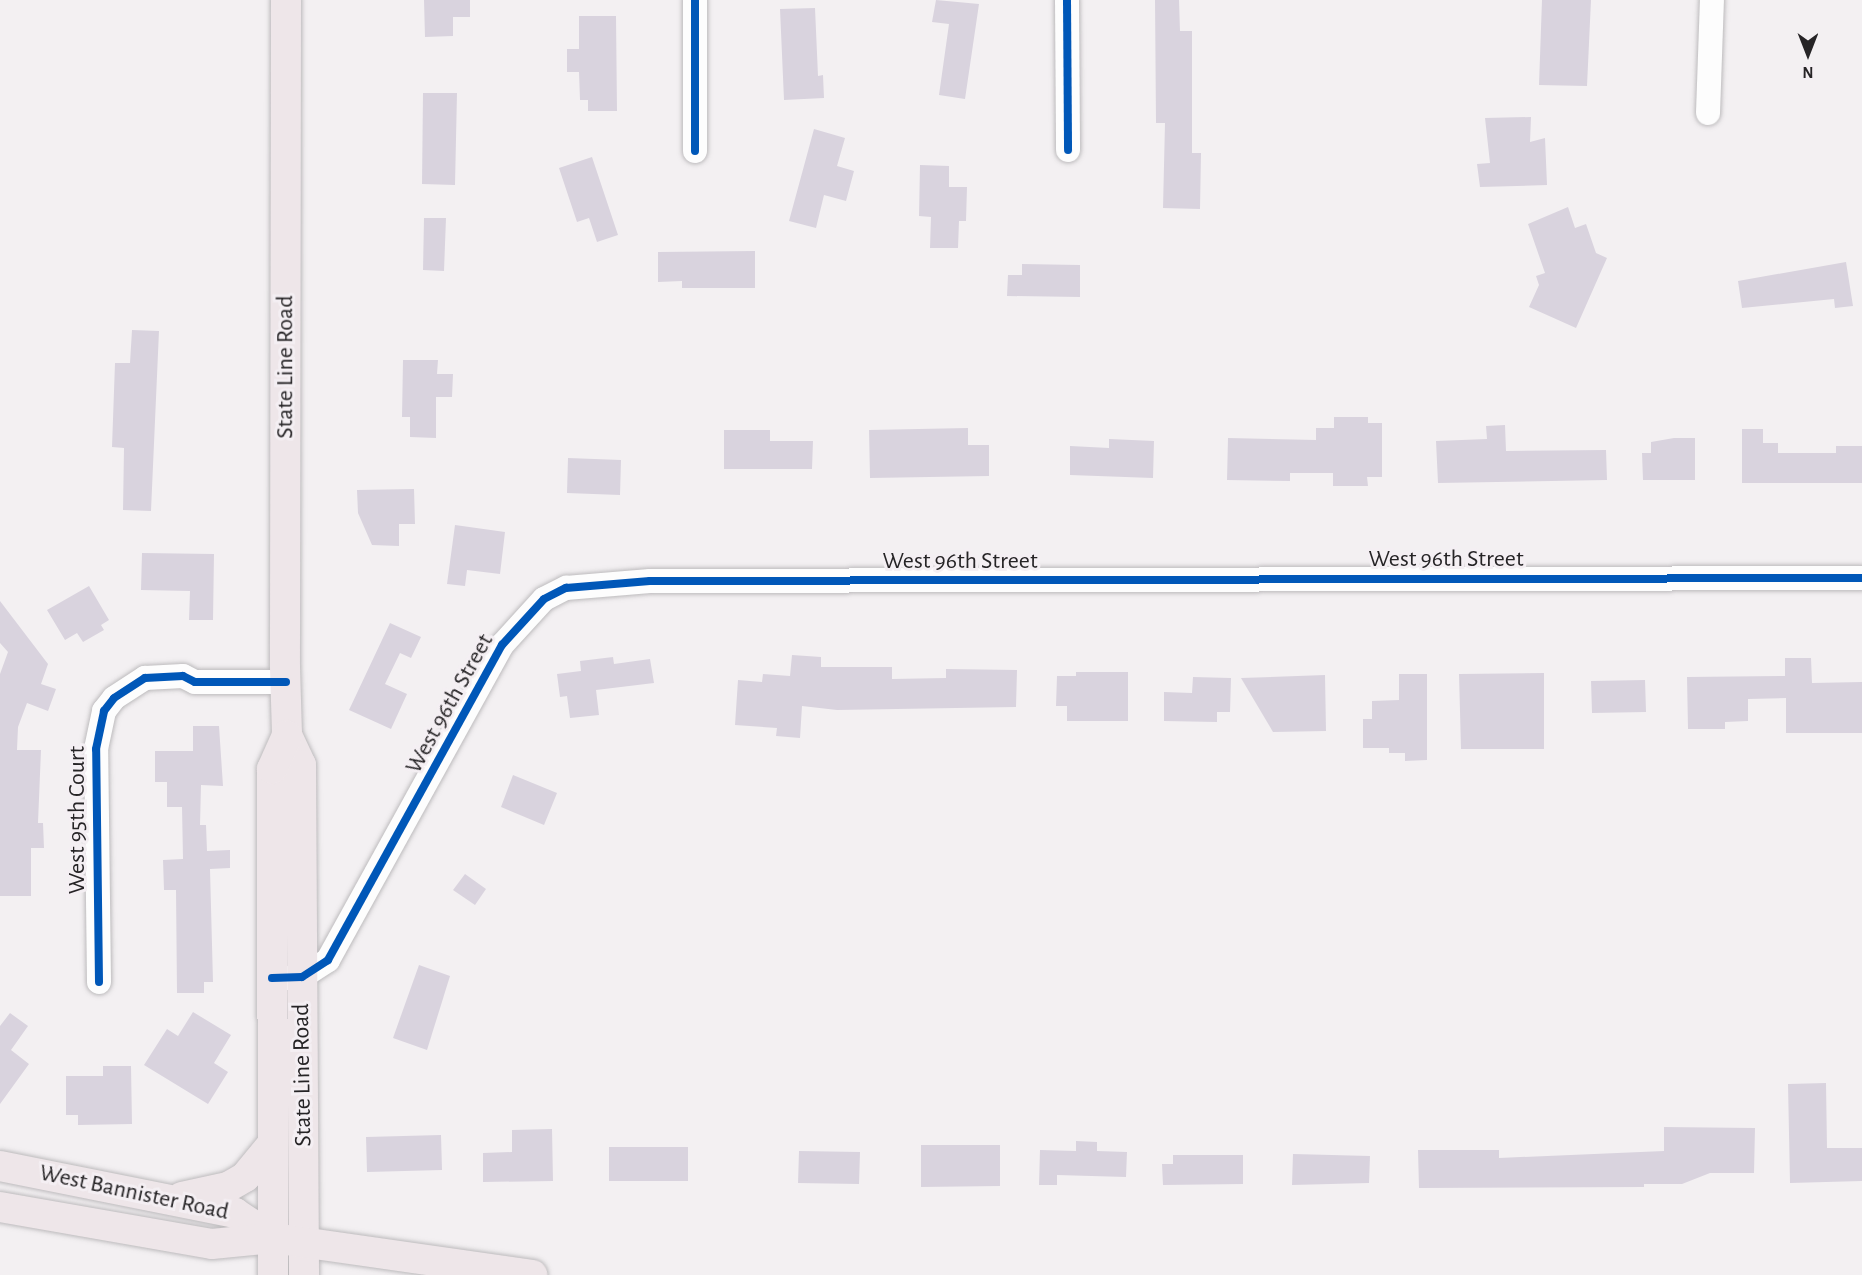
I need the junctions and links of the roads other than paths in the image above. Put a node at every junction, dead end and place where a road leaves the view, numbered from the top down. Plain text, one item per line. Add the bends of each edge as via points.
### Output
1 (286, 0) edge
2 (695, 0) edge
3 (1067, 0) edge
4 (1712, 0) edge
5 (1708, 113) dead end
6 (1068, 150) dead end
7 (695, 151) dead end
8 (1862, 578) edge
9 (286, 675) junction
10 (287, 735) junction
11 (302, 977) junction
12 (272, 978) junction
13 (99, 981) dead end
14 (273, 1143) junction
15 (0, 1166) edge
16 (166, 1198) junction
17 (0, 1206) edge
18 (273, 1238) junction
19 (304, 1244) junction
20 (273, 1275) edge
21 (304, 1275) edge
22 (532, 1275) edge

1 - 9 main road, State Line Road
2 - 7 street
3 - 6 street
4 - 5 street
8 - 11 street, West 96th Street via 650,581 566,588 544,599 502,645 328,960
9 - 10 main road, State Line Road
9 - 13 street, West 95th Court via 195,682 183,676 145,678 129,687 104,711 98,729
10 - 11 main road, State Line Road via 301,765
10 - 12 main road, State Line Road via 272,768
11 - 12 street
11 - 19 main road, State Line Road
12 - 14 main road, State Line Road
14 - 16 main road via 252,1170 228,1187
14 - 18 main road, State Line Road
15 - 16 main road, West Bannister Road
16 - 18 main road, West Bannister Road via 235,1213
17 - 18 main road, West Bannister Road via 212,1244
18 - 19 main road
18 - 20 main road, State Line Road
19 - 21 main road, State Line Road
19 - 22 main road

